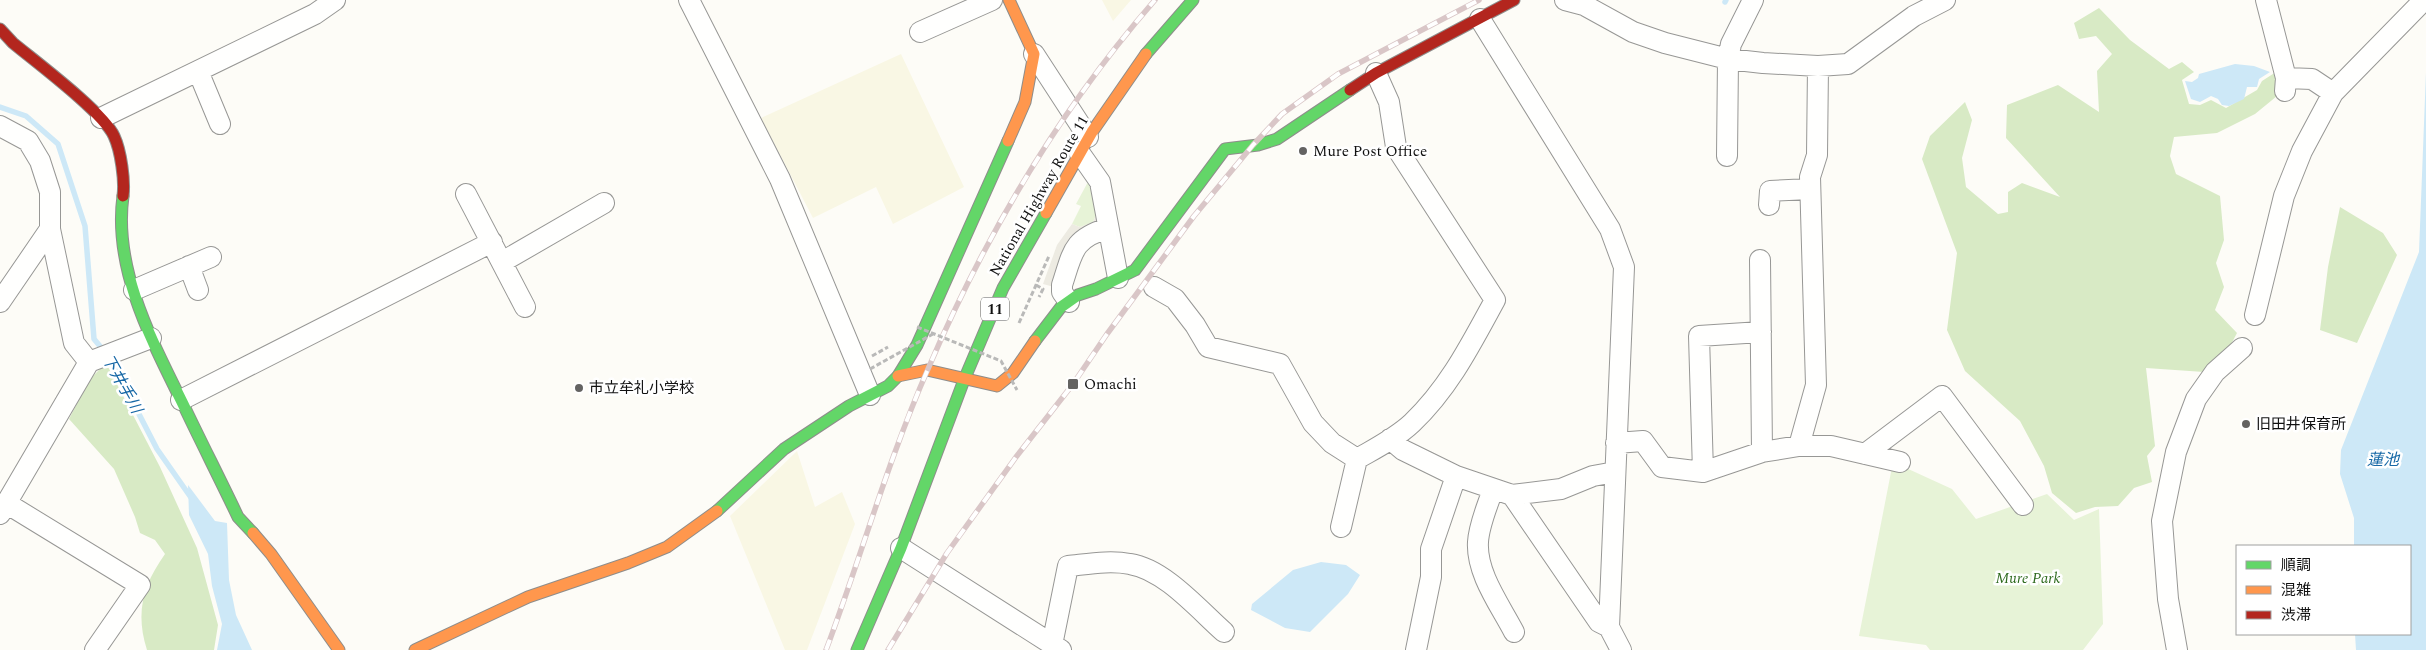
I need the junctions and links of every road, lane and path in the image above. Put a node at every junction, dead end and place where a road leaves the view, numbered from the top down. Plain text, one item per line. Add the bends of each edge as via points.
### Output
1 (335, 0) edge
2 (689, 0) edge
3 (992, 0) edge
4 (1009, 0) edge
5 (1192, 0) edge
6 (1514, 0) edge
7 (1565, 0) edge
8 (1753, 0) edge
9 (1945, 0) edge
10 (2266, 0) edge
11 (2424, 0) edge
12 (1480, 19) junction
13 (0, 29) edge
14 (920, 32) dead end
15 (1034, 54) junction
16 (1728, 59) junction
17 (1818, 66) junction
18 (198, 71) junction
19 (1376, 73) junction
20 (2333, 93) junction
21 (101, 118) junction
22 (220, 124) dead end
23 (0, 126) edge
24 (1083, 145) junction
25 (1727, 156) dead end
26 (1810, 189) junction
27 (466, 194) dead end
28 (604, 203) dead end
29 (1769, 205) dead end
30 (1108, 228) junction
31 (50, 229) junction
32 (492, 242) junction
33 (1050, 254) dead end
34 (211, 257) dead end
35 (1760, 260) dead end
36 (502, 262) junction
37 (189, 266) junction
38 (1118, 278) junction
39 (1036, 285) junction
40 (1154, 287) dead end
41 (1043, 288) dead end
42 (3, 290) edge
43 (134, 290) junction
44 (198, 290) dead end
45 (1069, 302) junction
46 (525, 307) dead end
47 (2255, 315) dead end
48 (918, 327) dead end
49 (1017, 327) dead end
50 (1761, 332) junction
51 (933, 334) junction
52 (151, 338) junction
53 (891, 346) dead end
54 (2242, 348) dead end
55 (1005, 352) dead end
56 (93, 360) junction
57 (865, 360) dead end
58 (1001, 361) junction
59 (870, 369) dead end
60 (898, 376) junction
61 (964, 380) junction
62 (1017, 390) dead end
63 (870, 395) junction
64 (181, 400) junction
65 (1390, 439) junction
66 (1616, 443) junction
67 (1799, 446) junction
68 (1762, 452) junction
69 (1865, 454) junction
70 (1357, 459) junction
71 (1900, 462) dead end
72 (1615, 472) junction
73 (1703, 472) junction
74 (1456, 476) junction
75 (1493, 489) junction
76 (1512, 496) junction
77 (2023, 505) dead end
78 (3, 509) edge
79 (1341, 527) dead end
80 (901, 548) junction
81 (1609, 627) junction
82 (1224, 632) dead end
83 (1514, 632) dead end
84 (1056, 648) edge
85 (95, 650) edge
86 (339, 650) edge
87 (415, 650) edge
88 (858, 650) edge
89 (1416, 650) edge
90 (1621, 650) edge
91 (2177, 650) edge

1 - 18 street via 315,14
2 - 63 street via 780,179
3 - 14 street
4 - 15 main road
5 - 24 main road, National Highway Route 11 / 11 via 1148,52
6 - 12 main road
7 - 16 street via 1584,6 1634,32
8 - 16 street via 1731,44
9 - 17 street via 1914,16 1848,64
10 - 20 street via 2285,84 2312,79
11 - 20 street
12 - 19 main road
12 - 66 street via 1610,228 1624,267
13 - 21 main road
15 - 24 street
15 - 60 main road via 1025,102 917,345
16 - 17 street
16 - 25 street
17 - 26 street via 1817,155
18 - 21 street
18 - 22 street
19 - 38 main road via 1277,139 1225,150 1135,270
19 - 65 street via 1389,102 1396,147 1495,300 1463,359 1437,396 1411,424
20 - 47 street via 2302,151 2284,196
21 - 43 main road via 114,136 121,160 125,184 122,239
23 - 31 street via 28,141 40,161 50,192
24 - 30 street via 1100,182
24 - 61 main road, National Highway Route 11 / 11 via 1004,288
26 - 29 street via 1770,191
26 - 67 street via 1816,385
27 - 32 street
28 - 36 street
30 - 38 street
30 - 45 street via 1075,245 1062,285 1062,292
31 - 42 street
31 - 56 street via 74,343
32 - 36 street
32 - 64 street
33 - 39 path
34 - 37 street
35 - 50 street
36 - 46 street
37 - 43 street
37 - 44 street
38 - 45 main road
39 - 41 path
39 - 49 path
40 - 70 street via 1175,299 1208,347 1280,364 1312,423 1332,443
43 - 52 main road
45 - 61 main road via 1051,318 1004,382 990,386
48 - 51 path, bridge
50 - 68 street
50 - 73 street via 1699,336
51 - 58 path, bridge
51 - 59 path, bridge
52 - 56 street
52 - 64 main road
53 - 57 path
54 - 91 street via 2215,372 2196,399 2176,452 2162,520 2168,599
55 - 58 path
56 - 78 street
58 - 62 path, bridge
60 - 61 main road via 927,370
60 - 63 main road via 888,386
61 - 80 main road, National Highway Route 11 / 11
63 - 87 main road via 784,449 724,506 667,547 628,564 528,597
64 - 86 main road via 238,517 271,554
65 - 70 street
65 - 74 street via 1403,450
66 - 72 street
66 - 73 street via 1643,441 1662,467
67 - 68 street
67 - 69 street via 1830,446
68 - 73 street
69 - 71 street
69 - 77 street via 1942,396
70 - 79 street
72 - 76 street via 1593,476 1561,489
72 - 81 street
74 - 75 street
74 - 89 street via 1431,549 1431,577
75 - 76 street
75 - 83 street via 1478,539 1478,554 1483,571
76 - 81 street via 1599,622
78 - 85 street via 140,585
80 - 84 street
80 - 88 main road, National Highway Route 11 / 11
81 - 90 street
82 - 84 street via 1171,584 1150,571 1131,564 1104,562 1068,566

